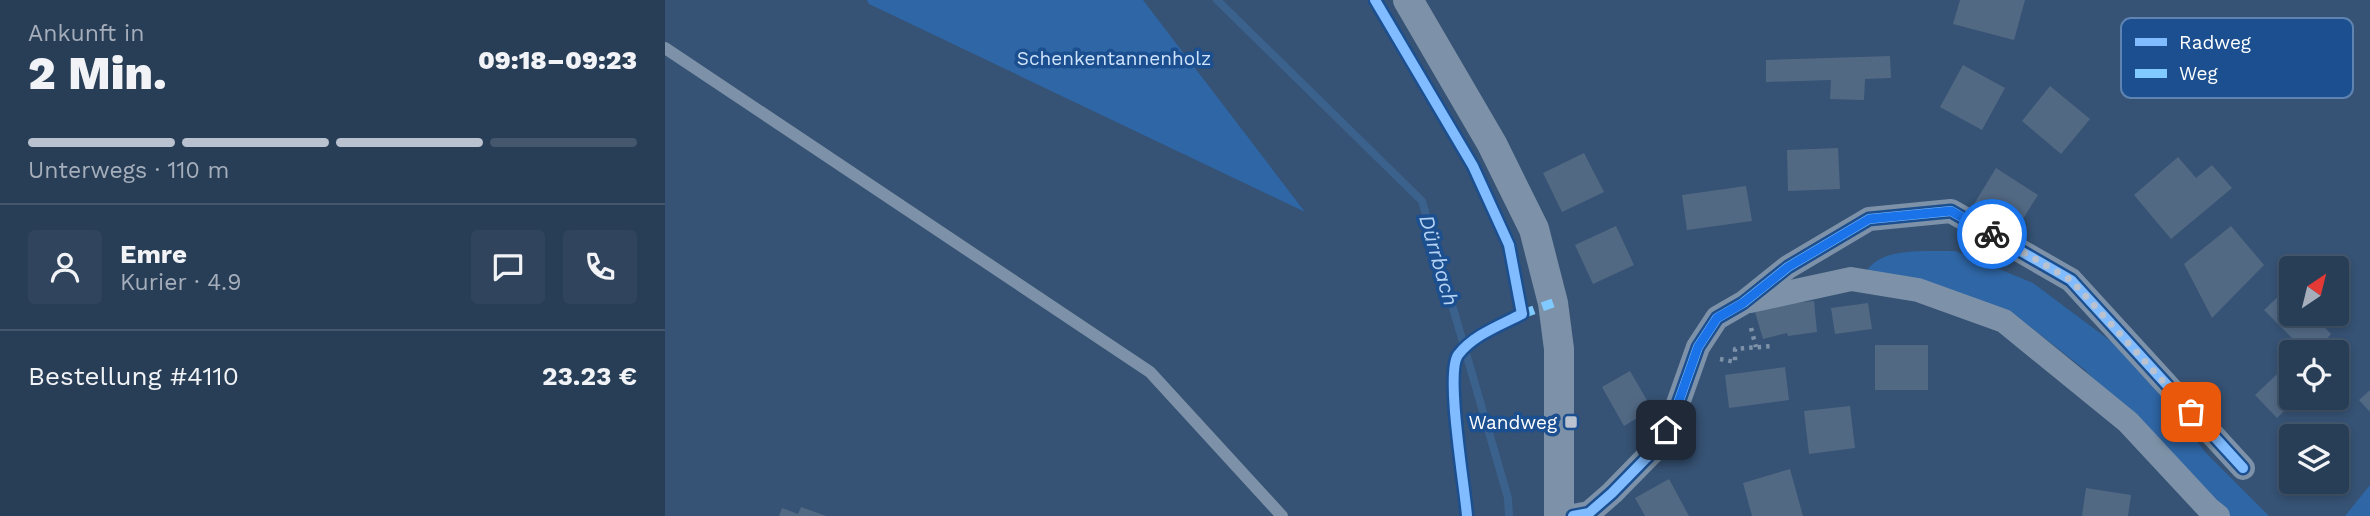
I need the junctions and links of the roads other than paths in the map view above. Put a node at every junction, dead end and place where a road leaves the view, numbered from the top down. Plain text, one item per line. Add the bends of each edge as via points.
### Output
1 (1408, 0) edge
2 (665, 48) edge
3 (1743, 303) junction
4 (2243, 468) dead end
5 (2211, 514) edge
6 (1282, 516) edge
7 (1559, 516) edge
8 (1573, 516) edge

1 - 7 street via 1492,144 1534,229 1553,303 1559,349
2 - 6 lane via 1150,372
3 - 4 street via 1788,267 1869,219 1951,211 2071,280
3 - 5 street via 1851,279 1918,290 2004,321 2128,422
3 - 8 street via 1717,318 1698,347 1657,447 1589,513

